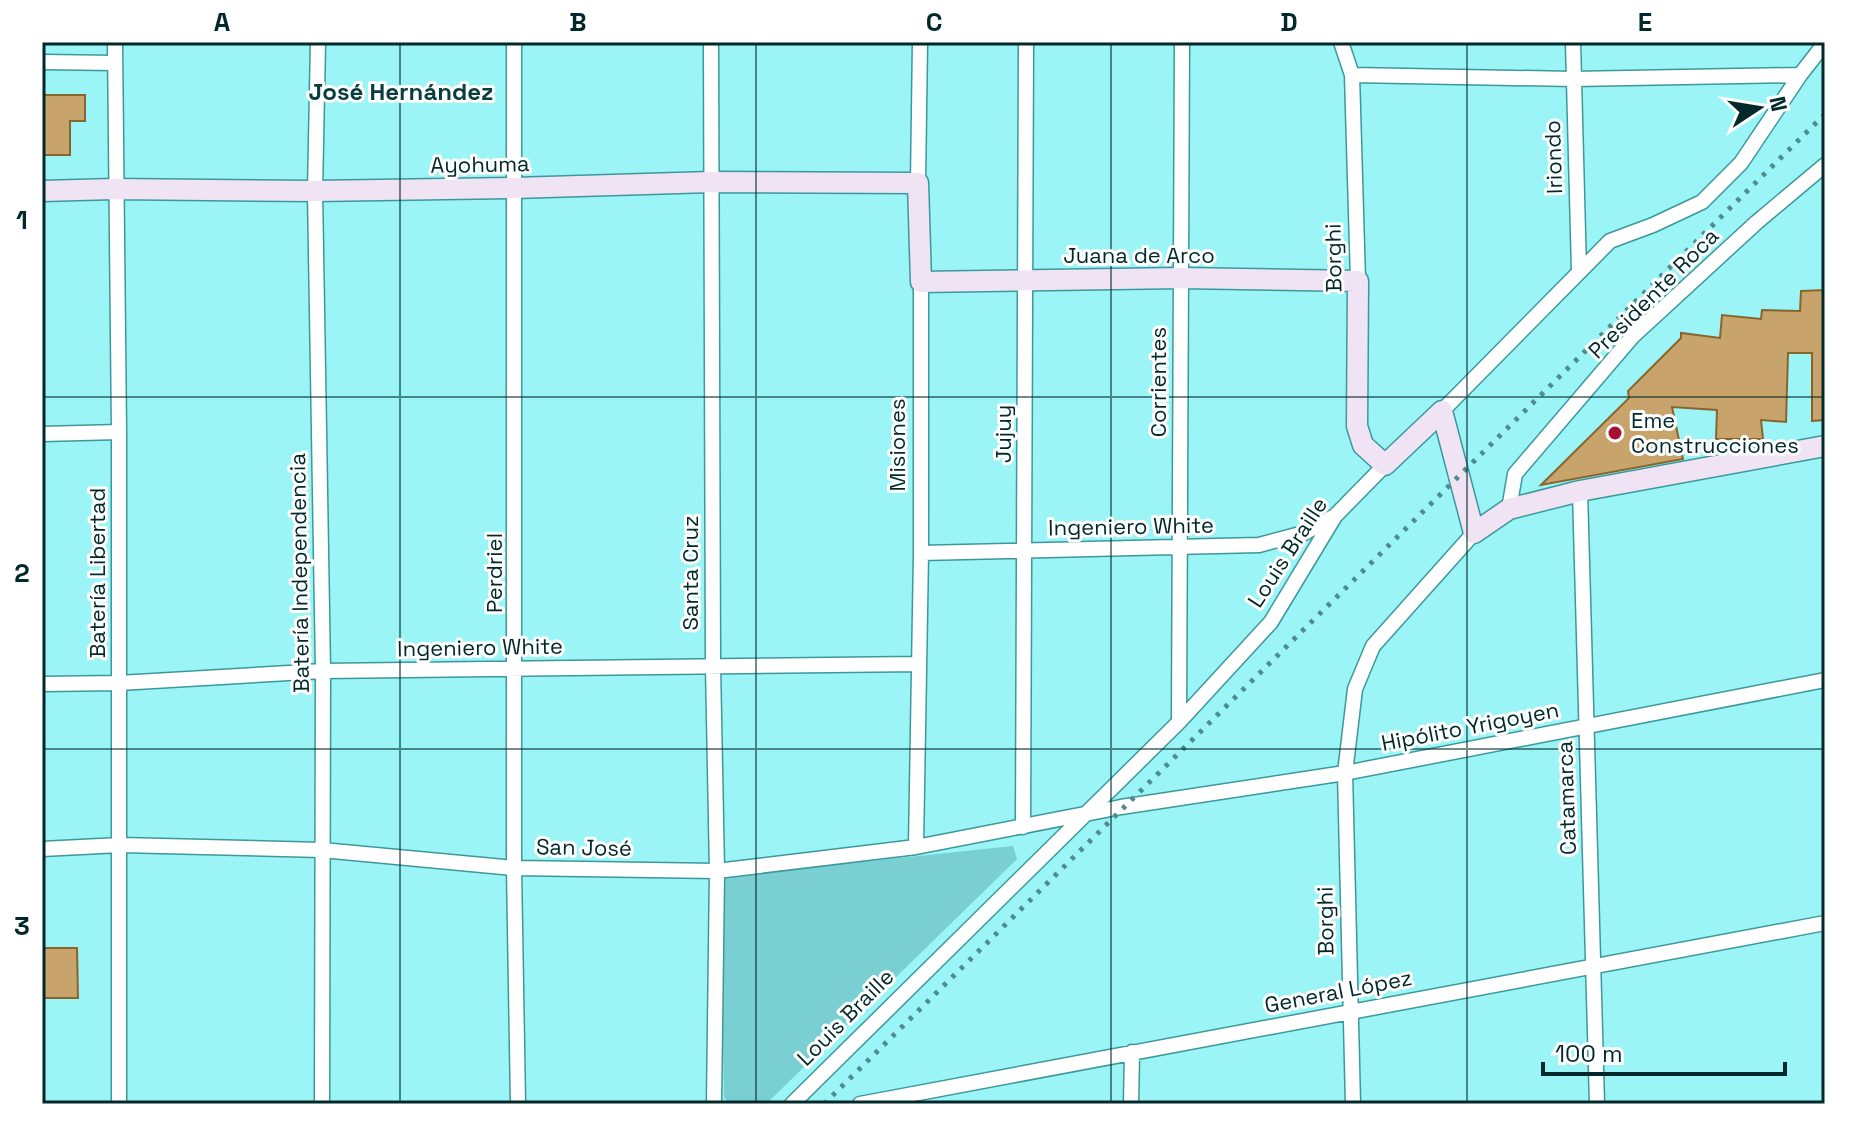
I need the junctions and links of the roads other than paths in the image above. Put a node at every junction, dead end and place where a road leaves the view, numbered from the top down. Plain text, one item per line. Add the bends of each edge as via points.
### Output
1 (115, 42) edge
2 (318, 42) edge
3 (514, 42) edge
4 (711, 42) edge
5 (920, 42) edge
6 (1026, 42) edge
7 (1182, 42) edge
8 (1341, 42) edge
9 (1573, 42) edge
10 (1825, 43) edge
11 (42, 62) edge
12 (115, 63) junction
13 (1352, 75) junction
14 (1800, 75) junction
15 (1573, 79) junction
16 (1825, 165) edge
17 (711, 182) junction
18 (918, 183) junction
19 (514, 188) junction
20 (114, 189) junction
21 (42, 191) edge
22 (315, 191) junction
23 (1579, 271) junction
24 (1181, 278) junction
25 (1025, 280) junction
26 (1358, 281) junction
27 (921, 282) junction
28 (1442, 411) junction
29 (119, 432) junction
30 (42, 434) edge
31 (1825, 446) edge
32 (1385, 465) junction
33 (1580, 491) junction
34 (1509, 509) junction
35 (1335, 516) junction
36 (1474, 533) junction
37 (1180, 548) junction
38 (1025, 550) junction
39 (921, 553) junction
40 (919, 664) junction
41 (713, 666) junction
42 (516, 668) junction
43 (323, 671) junction
44 (1825, 680) edge
45 (119, 683) junction
46 (42, 684) edge
47 (1179, 722) junction
48 (1586, 727) junction
49 (1345, 773) junction
50 (1121, 807) joint
51 (1083, 815) junction
52 (1023, 827) junction
53 (120, 845) junction
54 (916, 847) junction
55 (42, 849) edge
56 (322, 850) junction
57 (514, 868) junction
58 (717, 871) junction
59 (1825, 923) edge
60 (1593, 965) junction
61 (1351, 1011) junction
62 (1132, 1052) junction
63 (119, 1104) edge
64 (322, 1104) edge
65 (518, 1104) edge
66 (714, 1104) edge
67 (792, 1104) edge
68 (860, 1104) edge
69 (1131, 1104) edge
70 (1353, 1104) edge
71 (1597, 1104) edge

1 - 12 street, Batería Libertad
2 - 22 street, Batería Independencia
3 - 19 street, Perdriel
4 - 17 street, Santa Cruz
5 - 18 street, Misiones
6 - 25 street, Jujuy
7 - 24 street, Corrientes
8 - 13 street, Borghi
9 - 15 street, Iriondo
10 - 14 street, Louis Braille
11 - 12 street
12 - 20 street, Batería Libertad
13 - 15 street
13 - 26 street, Borghi
14 - 15 street
14 - 23 street, Louis Braille via 1741,163 1702,202 1610,241
15 - 23 street, Iriondo
16 - 34 street, Presidente Roca via 1633,336 1515,474
17 - 18 street, Ayohuma
17 - 19 street, Ayohuma
17 - 41 street, Santa Cruz
18 - 27 street, Misiones
19 - 22 street, Ayohuma
19 - 42 street, Perdriel
20 - 21 street, Ayohuma
20 - 22 street, Ayohuma
20 - 29 street, Batería Libertad
22 - 43 street, Batería Independencia
23 - 28 street, Louis Braille
24 - 25 street, Juana de Arco
24 - 26 street, Juana de Arco
24 - 37 street, Corrientes
25 - 27 street, Juana de Arco
25 - 38 street, Jujuy
26 - 32 street, Borghi via 1357,426 1363,445
27 - 39 street, Misiones
28 - 32 street, Louis Braille
28 - 36 street
29 - 30 street
29 - 45 street, Batería Libertad
31 - 33 street
32 - 35 street, Louis Braille
33 - 34 street
33 - 48 street, Catamarca
34 - 36 street
35 - 37 street, Ingeniero White via 1304,533 1259,545
35 - 47 street, Louis Braille via 1271,622
36 - 49 street, Borghi via 1373,646 1355,689
37 - 38 street, Ingeniero White
37 - 47 street, Corrientes
38 - 39 street, Ingeniero White
38 - 52 street, Jujuy
39 - 40 street, Misiones
40 - 41 street, Ingeniero White
40 - 54 street, Misiones
41 - 42 street, Ingeniero White
41 - 58 street, Santa Cruz
42 - 43 street, Ingeniero White
42 - 57 street, Perdriel
43 - 45 street, Ingeniero White
43 - 56 street, Batería Independencia
44 - 48 street, Hipólito Yrigoyen
45 - 46 street, Ingeniero White
45 - 53 street, Batería Libertad
47 - 51 street, Louis Braille
48 - 49 street, Hipólito Yrigoyen
48 - 60 street, Catamarca
49 - 50 street, Hipólito Yrigoyen
49 - 61 street, Borghi
50 - 51 street, San José
51 - 52 street, San José
51 - 67 street, Louis Braille
52 - 54 street, San José
53 - 55 street, San José
53 - 56 street, San José
53 - 63 street, Batería Libertad
54 - 58 street, San José
56 - 57 street, San José
56 - 64 street, Batería Independencia
57 - 58 street, San José
57 - 65 street, Perdriel
58 - 66 street, Santa Cruz
59 - 60 street, General López
60 - 61 street, General López
60 - 71 street, Catamarca
61 - 62 street, General López
61 - 70 street, Borghi
62 - 68 street, General López
62 - 69 street

